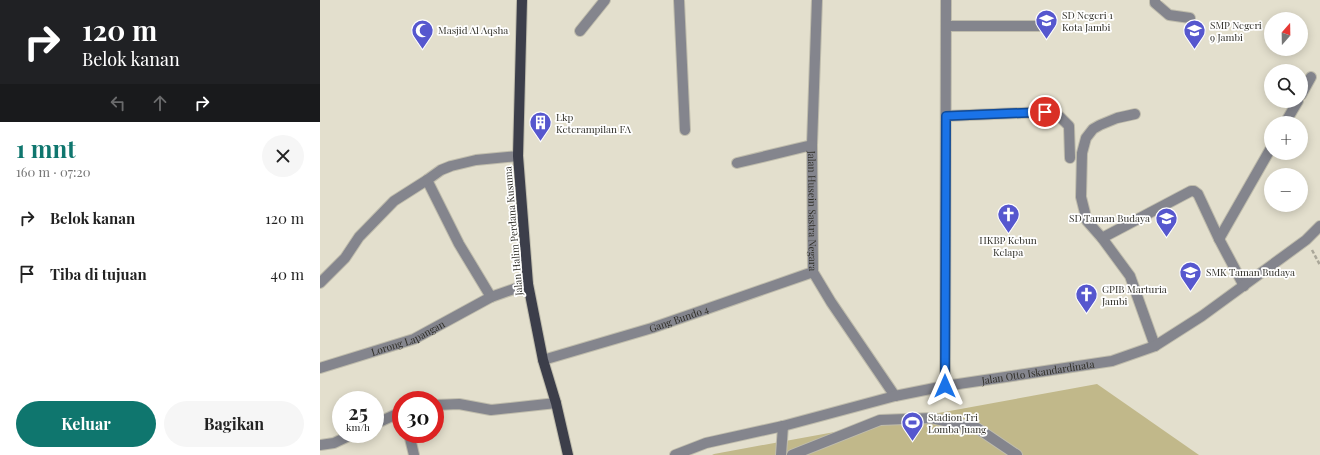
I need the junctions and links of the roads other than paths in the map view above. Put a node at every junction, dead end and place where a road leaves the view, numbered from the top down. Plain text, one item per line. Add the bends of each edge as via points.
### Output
1 (522, 0) edge
2 (606, 0) edge
3 (680, 0) edge
4 (817, 0) edge
5 (946, 0) edge
6 (1155, 0) edge
7 (1190, 18) dead end
8 (946, 26) junction
9 (1047, 26) dead end
10 (580, 31) dead end
11 (1311, 77) dead end
12 (1308, 82) edge
13 (1135, 114) dead end
14 (946, 116) junction
15 (685, 130) dead end
16 (812, 145) junction
17 (518, 156) junction
18 (1070, 158) dead end
19 (1264, 160) edge
20 (737, 163) dead end
21 (427, 180) junction
22 (1320, 226) edge
23 (1102, 238) junction
24 (1219, 240) junction
25 (812, 272) junction
26 (320, 283) edge
27 (528, 284) junction
28 (1244, 286) junction
29 (491, 297) junction
30 (1155, 346) junction
31 (543, 360) junction
32 (320, 368) edge
33 (945, 386) junction
34 (895, 396) junction
35 (556, 403) junction
36 (444, 405) edge
37 (783, 426) junction
38 (321, 442) edge
39 (332, 443) edge
40 (411, 443) edge
41 (414, 455) edge
42 (568, 455) edge
43 (675, 455) edge
44 (781, 455) edge
45 (792, 455) edge
46 (1017, 455) edge

1 - 17 main road, Jalan Halim Perdana Kusuma
2 - 10 street
3 - 15 street
4 - 16 street, Jalan Husein Sastra Negara
5 - 8 street
6 - 7 street via 1155,3 1169,15
8 - 9 street
8 - 14 street
11 - 12 street
13 - 23 street via 1117,118 1093,129 1086,138 1082,153 1081,197 1087,221
14 - 18 street via 1045,112 1060,117 1069,126
14 - 33 street
16 - 20 street
16 - 25 street, Jalan Husein Sastra Negara
17 - 21 street via 476,160 452,166
17 - 27 main road, Jalan Halim Perdana Kusuma
19 - 24 street
21 - 26 street via 394,201
21 - 29 street via 459,244
22 - 28 street, Jalan Otto Iskandardinata via 1306,240
23 - 24 street via 1194,191 1198,194
23 - 30 street via 1130,276
24 - 28 street
25 - 31 street, Gang Bundo 4 via 652,328
25 - 34 street, Jalan Husein Sastra Negara
27 - 29 street, Lorong Lapangan
27 - 31 main road, Jalan Halim Perdana Kusuma
28 - 30 street, Jalan Otto Iskandardinata
29 - 32 street, Lorong Lapangan via 414,339
30 - 33 street, Jalan Otto Iskandardinata via 1112,361
31 - 35 main road, Jalan Halim Perdana Kusuma
33 - 34 street, Jalan Otto Iskandardinata
34 - 37 street, Jalan Otto Iskandardinata
35 - 36 street via 491,410 458,404
35 - 42 main road, Jalan Halim Perdana Kusuma
37 - 43 street, Jalan Otto Iskandardinata via 706,443
37 - 44 street
38 - 39 street
40 - 41 street
45 - 46 street via 880,420 931,418 978,428

